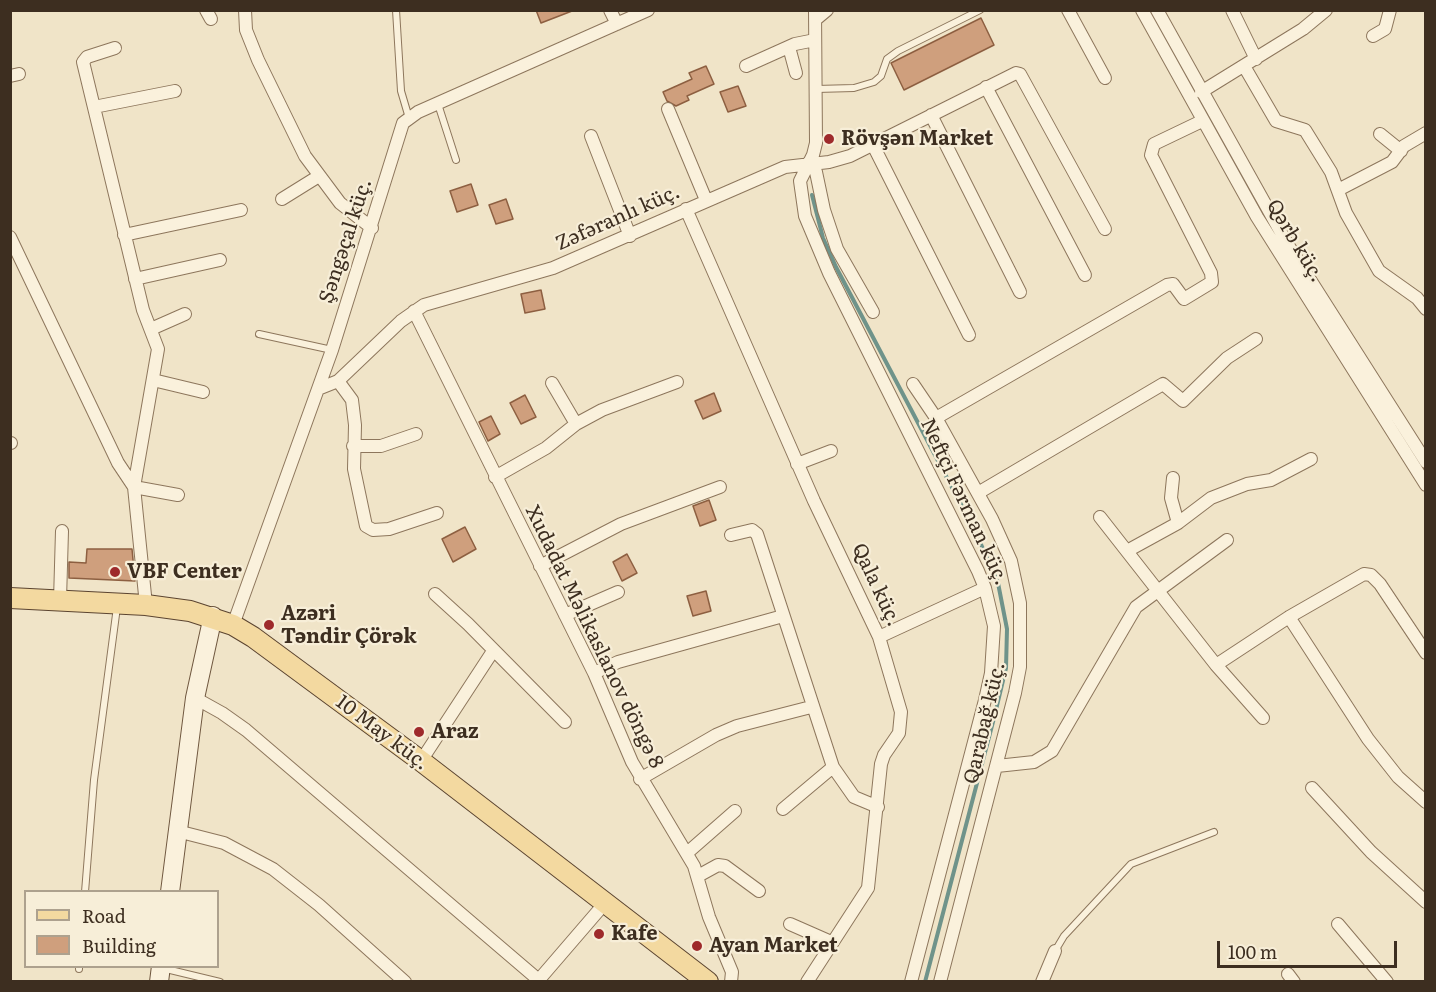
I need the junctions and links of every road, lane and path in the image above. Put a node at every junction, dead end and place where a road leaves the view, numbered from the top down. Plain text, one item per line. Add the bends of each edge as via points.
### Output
1 (245, 10) edge
2 (396, 10) edge
3 (610, 10) edge
4 (648, 10) edge
5 (827, 10) edge
6 (980, 10) edge
7 (1068, 10) edge
8 (1142, 10) edge
9 (1157, 10) edge
10 (1232, 10) edge
11 (1326, 10) edge
12 (1390, 10) edge
13 (815, 15) edge
14 (617, 24) junction
15 (1373, 36) dead end
16 (815, 40) junction
17 (789, 47) junction
18 (115, 48) dead end
19 (1256, 58) junction
20 (746, 66) dead end
21 (1244, 66) junction
22 (796, 73) dead end
23 (1105, 78) dead end
24 (986, 87) junction
25 (816, 89) junction
26 (175, 91) dead end
27 (1201, 92) junction
28 (438, 104) junction
29 (94, 107) junction
30 (668, 109) dead end
31 (931, 115) junction
32 (409, 118) junction
33 (1202, 121) junction
34 (1425, 133) edge
35 (1380, 134) dead end
36 (591, 136) dead end
37 (873, 145) junction
38 (1401, 151) junction
39 (456, 160) dead end
40 (809, 162) junction
41 (319, 176) junction
42 (1338, 190) junction
43 (282, 199) dead end
44 (706, 200) junction
45 (686, 209) junction
46 (241, 210) dead end
47 (372, 228) junction
48 (1105, 230) dead end
49 (124, 235) junction
50 (630, 236) junction
51 (10, 237) edge
52 (220, 260) dead end
53 (1085, 275) dead end
54 (135, 279) junction
55 (1020, 292) dead end
56 (1425, 309) edge
57 (414, 311) junction
58 (873, 312) dead end
59 (185, 314) dead end
60 (151, 329) junction
61 (259, 334) dead end
62 (969, 335) dead end
63 (1256, 339) dead end
64 (332, 350) junction
65 (153, 380) junction
66 (338, 381) junction
67 (677, 382) dead end
68 (552, 383) dead end
69 (913, 384) dead end
70 (318, 389) junction
71 (203, 392) dead end
72 (936, 418) junction
73 (576, 424) junction
74 (416, 434) dead end
75 (353, 446) junction
76 (831, 451) dead end
77 (1311, 459) dead end
78 (1425, 462) edge
79 (797, 464) junction
80 (495, 477) junction
81 (1173, 478) dead end
82 (1425, 485) edge
83 (134, 487) junction
84 (720, 487) dead end
85 (978, 493) junction
86 (178, 495) dead end
87 (437, 513) dead end
88 (1100, 517) dead end
89 (1178, 523) junction
90 (62, 531) dead end
91 (731, 535) dead end
92 (1227, 540) dead end
93 (1127, 551) junction
94 (540, 566) junction
95 (986, 588) junction
96 (1156, 590) junction
97 (618, 592) dead end
98 (435, 594) dead end
99 (10, 598) edge
100 (60, 600) junction
101 (117, 603) junction
102 (146, 605) junction
103 (565, 615) junction
104 (213, 616) junction
105 (783, 616) junction
106 (1289, 617) junction
107 (233, 625) junction
108 (879, 637) junction
109 (493, 651) junction
110 (1425, 653) edge
111 (1216, 665) junction
112 (594, 673) junction
113 (195, 698) junction
114 (812, 707) junction
115 (1263, 718) dead end
116 (565, 722) dead end
117 (421, 761) junction
118 (997, 766) junction
119 (833, 767) junction
120 (640, 779) junction
121 (1312, 788) dead end
122 (1425, 802) edge
123 (878, 807) junction
124 (783, 809) dead end
125 (735, 811) dead end
126 (177, 831) junction
127 (1214, 832) dead end
128 (687, 853) junction
129 (698, 876) junction
130 (85, 890) edge
131 (170, 890) edge
132 (759, 891) dead end
133 (1425, 902) edge
134 (605, 903) junction
135 (790, 924) dead end
136 (1338, 924) dead end
137 (831, 942) junction
138 (1055, 951) joint
139 (160, 972) edge
140 (220, 981) edge
141 (405, 981) edge
142 (539, 981) edge
143 (708, 981) edge
144 (731, 981) edge
145 (807, 981) edge
146 (911, 981) edge
147 (940, 981) edge
148 (1042, 981) edge
149 (1387, 981) edge

1 - 41 street via 246,30 258,60 291,131
2 - 32 lane via 401,91
3 - 14 street
4 - 14 street
5 - 13 street
6 - 25 lane via 898,51 887,59 881,76 874,82 854,88
7 - 23 street
8 - 33 street, Qərb küç.
9 - 27 street, Qərb küç.
10 - 19 street
11 - 19 street
12 - 15 street via 1385,29
13 - 16 street
14 - 28 street
16 - 17 street
16 - 25 street
17 - 20 street
17 - 22 street
18 - 29 street via 83,62
19 - 21 street
21 - 27 street
21 - 42 street via 1276,122 1305,130
24 - 31 street, Zəfəranlı küç.
24 - 48 street, Zəfəranlı küç. via 1012,73 1020,74
24 - 53 street
25 - 40 street via 816,143
26 - 29 street
27 - 78 street, Qərb küç. via 1288,245
28 - 32 street
28 - 39 lane
29 - 49 street
30 - 44 street
31 - 37 street, Zəfəranlı küç.
31 - 55 street
32 - 47 street, Şəngəçal küç. via 398,134
33 - 72 street via 1154,144 1151,155 1211,273 1209,285 1185,299 1170,283
33 - 82 street, Qərb küç. via 1292,275
34 - 38 street
35 - 38 street
36 - 50 street
37 - 40 street, Zəfəranlı küç. via 838,160
37 - 62 street
38 - 42 street via 1392,162
40 - 44 street, Zəfəranlı küç. via 767,173
40 - 58 street via 816,172 837,249
40 - 95 street, Neftçi Fərman küç. via 801,175 800,190 811,235
41 - 43 street
41 - 47 street via 340,203
42 - 56 street via 1346,213 1378,271 1417,298
44 - 45 street, Zəfəranlı küç.
45 - 50 street, Zəfəranlı küç.
45 - 79 street, Qala küç.
46 - 49 street
47 - 64 street, Şəngəçal küç.
49 - 54 street
50 - 57 street, Zəfəranlı küç. via 553,268 434,300
51 - 83 street via 118,463
52 - 54 street
54 - 60 street
57 - 66 street, Zəfəranlı küç.
57 - 80 street, Xudadat Məlikaslanov döngə 8
59 - 60 street
60 - 65 street via 158,349
61 - 64 lane
63 - 85 street via 1227,358 1183,401 1163,384
64 - 70 street, Şəngəçal küç.
65 - 71 street
65 - 83 street
66 - 70 street, Zəfəranlı küç.
66 - 75 street via 352,400
67 - 73 street
68 - 73 street
69 - 72 street, Qarabağ küç.
70 - 107 street, Şəngəçal küç.
72 - 85 street, Qarabağ küç.
73 - 80 street via 546,448
74 - 75 street via 381,446
75 - 87 street via 366,526 373,530 389,529
76 - 79 street
77 - 89 street via 1271,480 1247,484 1211,498
79 - 108 street, Qala küç.
80 - 94 street, Xudadat Məlikaslanov döngə 8
81 - 89 street via 1171,498
83 - 86 street
83 - 102 street
84 - 94 street via 621,524
85 - 118 street, Qarabağ küç. via 1011,561 1020,603 1020,668
88 - 93 street
89 - 93 street
90 - 100 street
91 - 105 street via 752,530 757,534
92 - 96 street
93 - 96 street
94 - 103 street, Xudadat Məlikaslanov döngə 8
95 - 108 street
95 - 146 street, Neftçi Fərman küç. via 994,626 991,674
96 - 111 street
96 - 118 street via 1132,613 1052,751 1034,762
97 - 103 street
98 - 109 street
99 - 100 main road, 10 May küç.
100 - 101 main road, 10 May küç.
101 - 102 main road, 10 May küç.
101 - 130 lane via 94,780
102 - 104 main road, 10 May küç.
103 - 112 street, Xudadat Məlikaslanov döngə 8
104 - 107 main road, 10 May küç.
104 - 113 street
105 - 112 street via 618,662
105 - 114 street
106 - 110 street via 1355,577 1371,575
106 - 111 street
106 - 122 street via 1368,739 1398,777
107 - 117 main road, 10 May küç.
108 - 123 street, Qala küç. via 897,691 901,725 884,755
109 - 116 street
109 - 117 street
111 - 115 street
112 - 120 street, Xudadat Məlikaslanov döngə 8
113 - 126 street
113 - 142 street via 246,730
114 - 119 street
114 - 120 street via 726,730
117 - 134 main road, 10 May küç.
118 - 147 street, Qarabağ küç.
119 - 123 street via 854,798
119 - 124 street
120 - 128 street, Xudadat Məlikaslanov döngə 8
121 - 133 street via 1371,852
123 - 137 street, Qala küç. via 868,888
125 - 128 street
126 - 131 street
126 - 141 street via 224,843 273,869
127 - 138 lane via 1131,864 1064,936
128 - 129 street, Xudadat Məlikaslanov döngə 8
129 - 132 street via 718,865 725,866
129 - 144 street, Xudadat Məlikaslanov döngə 8 via 709,918 732,972
134 - 142 street
134 - 143 main road, 10 May küç.
135 - 137 street
136 - 149 street
137 - 145 street, Qala küç.
138 - 148 street
139 - 140 lane

